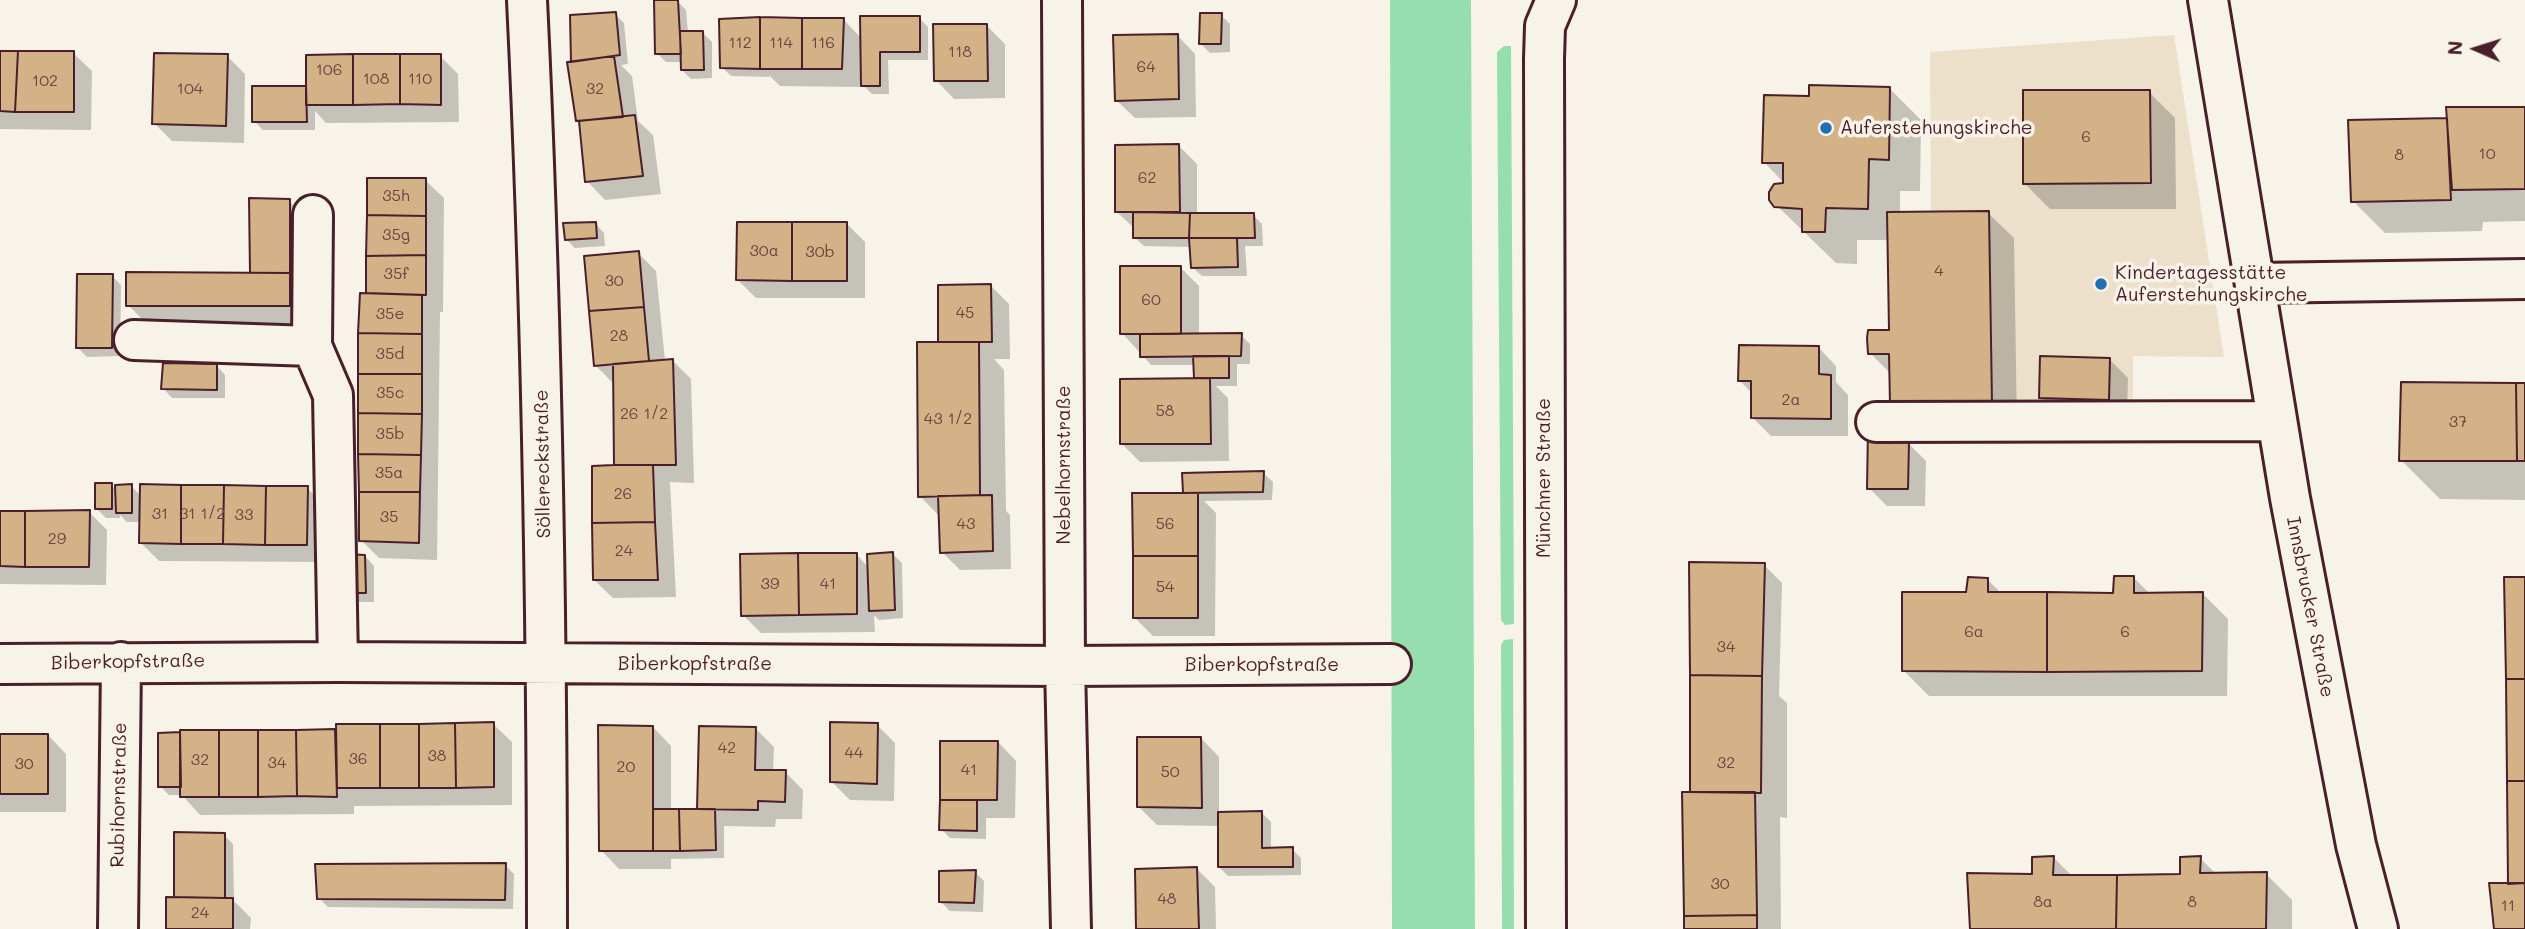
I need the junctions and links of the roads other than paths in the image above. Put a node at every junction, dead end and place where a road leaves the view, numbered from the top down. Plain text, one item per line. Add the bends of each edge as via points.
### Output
1 (527, 0) edge
2 (1062, 0) edge
3 (2208, 0) edge
4 (1551, 13) edge
5 (313, 215) dead end
6 (2525, 279) edge
7 (2256, 283) junction
8 (134, 340) dead end
9 (312, 346) junction
10 (2277, 421) junction
11 (1876, 422) dead end
12 (121, 662) junction
13 (338, 662) junction
14 (0, 664) edge
15 (547, 664) junction
16 (1391, 664) dead end
17 (1065, 666) junction
18 (118, 929) edge
19 (547, 929) edge
20 (1071, 929) edge
21 (1546, 929) edge
22 (2378, 929) edge

1 - 15 street, Söllereckstraße via 537,210
2 - 17 street, Nebelhornstraße
3 - 7 street, Innsbrucker Straße
4 - 21 street, Münchner Straße via 1544,490
5 - 9 street
6 - 7 street
7 - 10 street, Innsbrucker Straße
8 - 9 street
9 - 13 street via 333,395
10 - 11 street
10 - 22 street, Innsbrucker Straße via 2335,742
12 - 13 street, Biberkopfstraße
12 - 14 street, Biberkopfstraße
12 - 18 street, Rubihornstraße
13 - 15 street, Biberkopfstraße
15 - 17 street, Biberkopfstraße
15 - 19 street, Söllereckstraße
16 - 17 street, Biberkopfstraße
17 - 20 street, Nebelhornstraße

